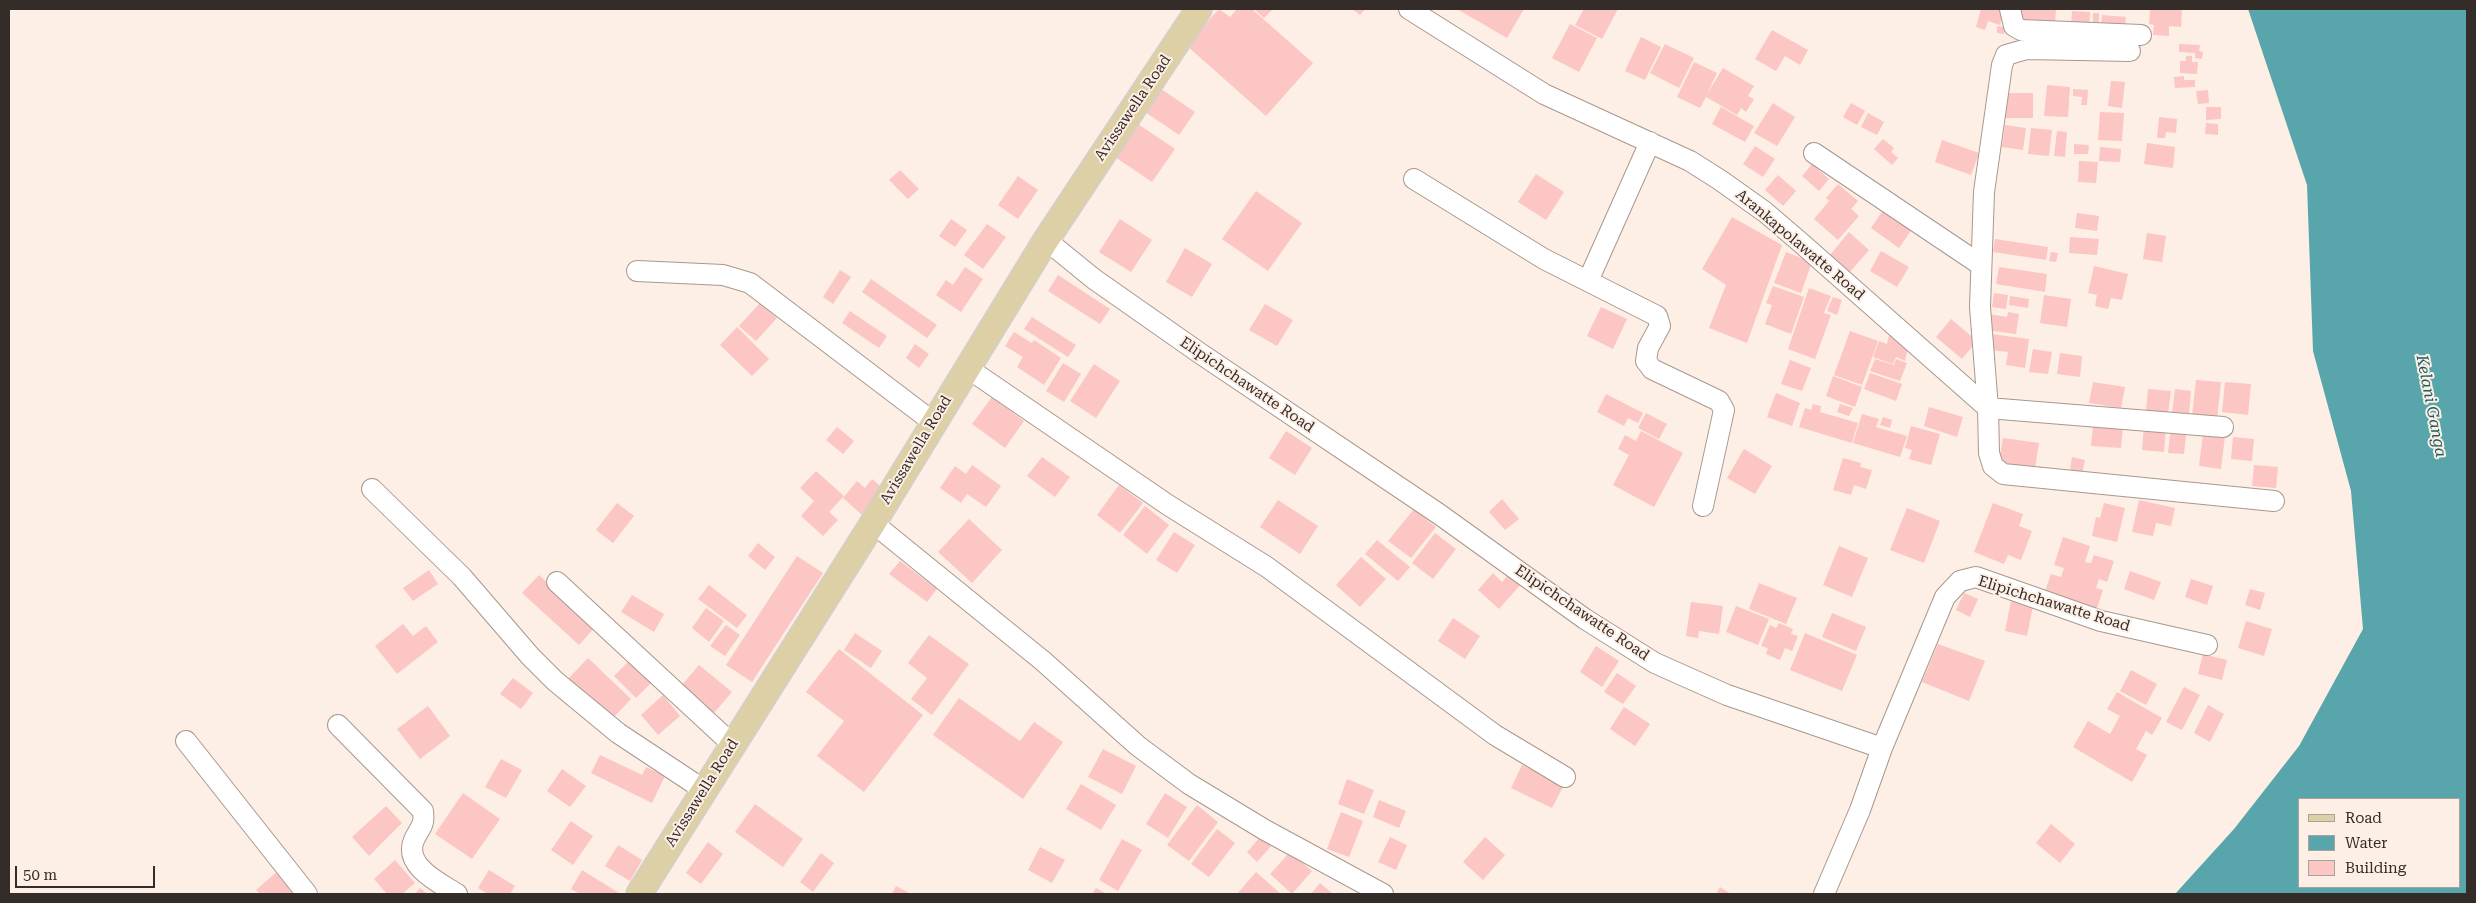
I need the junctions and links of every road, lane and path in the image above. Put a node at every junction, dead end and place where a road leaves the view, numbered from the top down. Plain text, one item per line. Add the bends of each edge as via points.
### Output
1 (1199, 9) edge
2 (1409, 9) edge
3 (2010, 9) edge
4 (2141, 35) dead end
5 (2130, 52) dead end
6 (1650, 142) junction
7 (1814, 153) dead end
8 (1414, 179) dead end
9 (1046, 240) junction
10 (1981, 265) junction
11 (637, 271) dead end
12 (1588, 281) junction
13 (966, 367) junction
14 (1988, 408) junction
15 (933, 422) junction
16 (2223, 426) dead end
17 (372, 489) dead end
18 (2274, 501) dead end
19 (1703, 506) dead end
20 (873, 522) junction
21 (557, 582) dead end
22 (2207, 644) dead end
23 (338, 725) dead end
24 (186, 741) dead end
25 (732, 745) junction
26 (1882, 748) junction
27 (1565, 777) dead end
28 (704, 790) junction
29 (307, 894) edge
30 (457, 894) edge
31 (639, 894) edge
32 (1383, 894) edge
33 (1824, 894) edge

1 - 9 main road, Avissawella Road
2 - 6 street, Arankapolawatte Road via 1544,94
3 - 4 street via 2014,26 2021,30
5 - 10 street via 2027,49 2006,55 1999,74 1984,192
6 - 12 street
6 - 14 street, Arankapolawatte Road via 1690,161 1765,212
7 - 10 street
8 - 12 street
9 - 13 main road, Avissawella Road
9 - 26 street, Elipichchawatte Road via 1094,279 1178,338 1440,514 1585,619 1656,663 1736,698
10 - 14 street via 1982,351
11 - 15 street via 723,275 750,283
12 - 19 street via 1658,316 1660,326 1648,348 1646,361 1652,369 1719,401 1724,410
13 - 15 main road, Avissawella Road
13 - 27 street via 1168,506 1267,567 1495,735
14 - 16 street
14 - 18 street via 1989,453 1993,466 2003,474
15 - 20 main road, Avissawella Road
17 - 28 street via 462,577 555,681 625,739
20 - 25 main road, Avissawella Road
20 - 32 street via 1043,661 1138,746 1189,784 1265,830
21 - 25 street
22 - 26 street, Elipichchawatte Road via 2101,621 1976,577 1960,581 1945,597
23 - 30 street via 423,811 425,822 413,842 413,854 419,868
24 - 29 street
25 - 28 main road, Avissawella Road
26 - 33 street
28 - 31 main road, Avissawella Road

